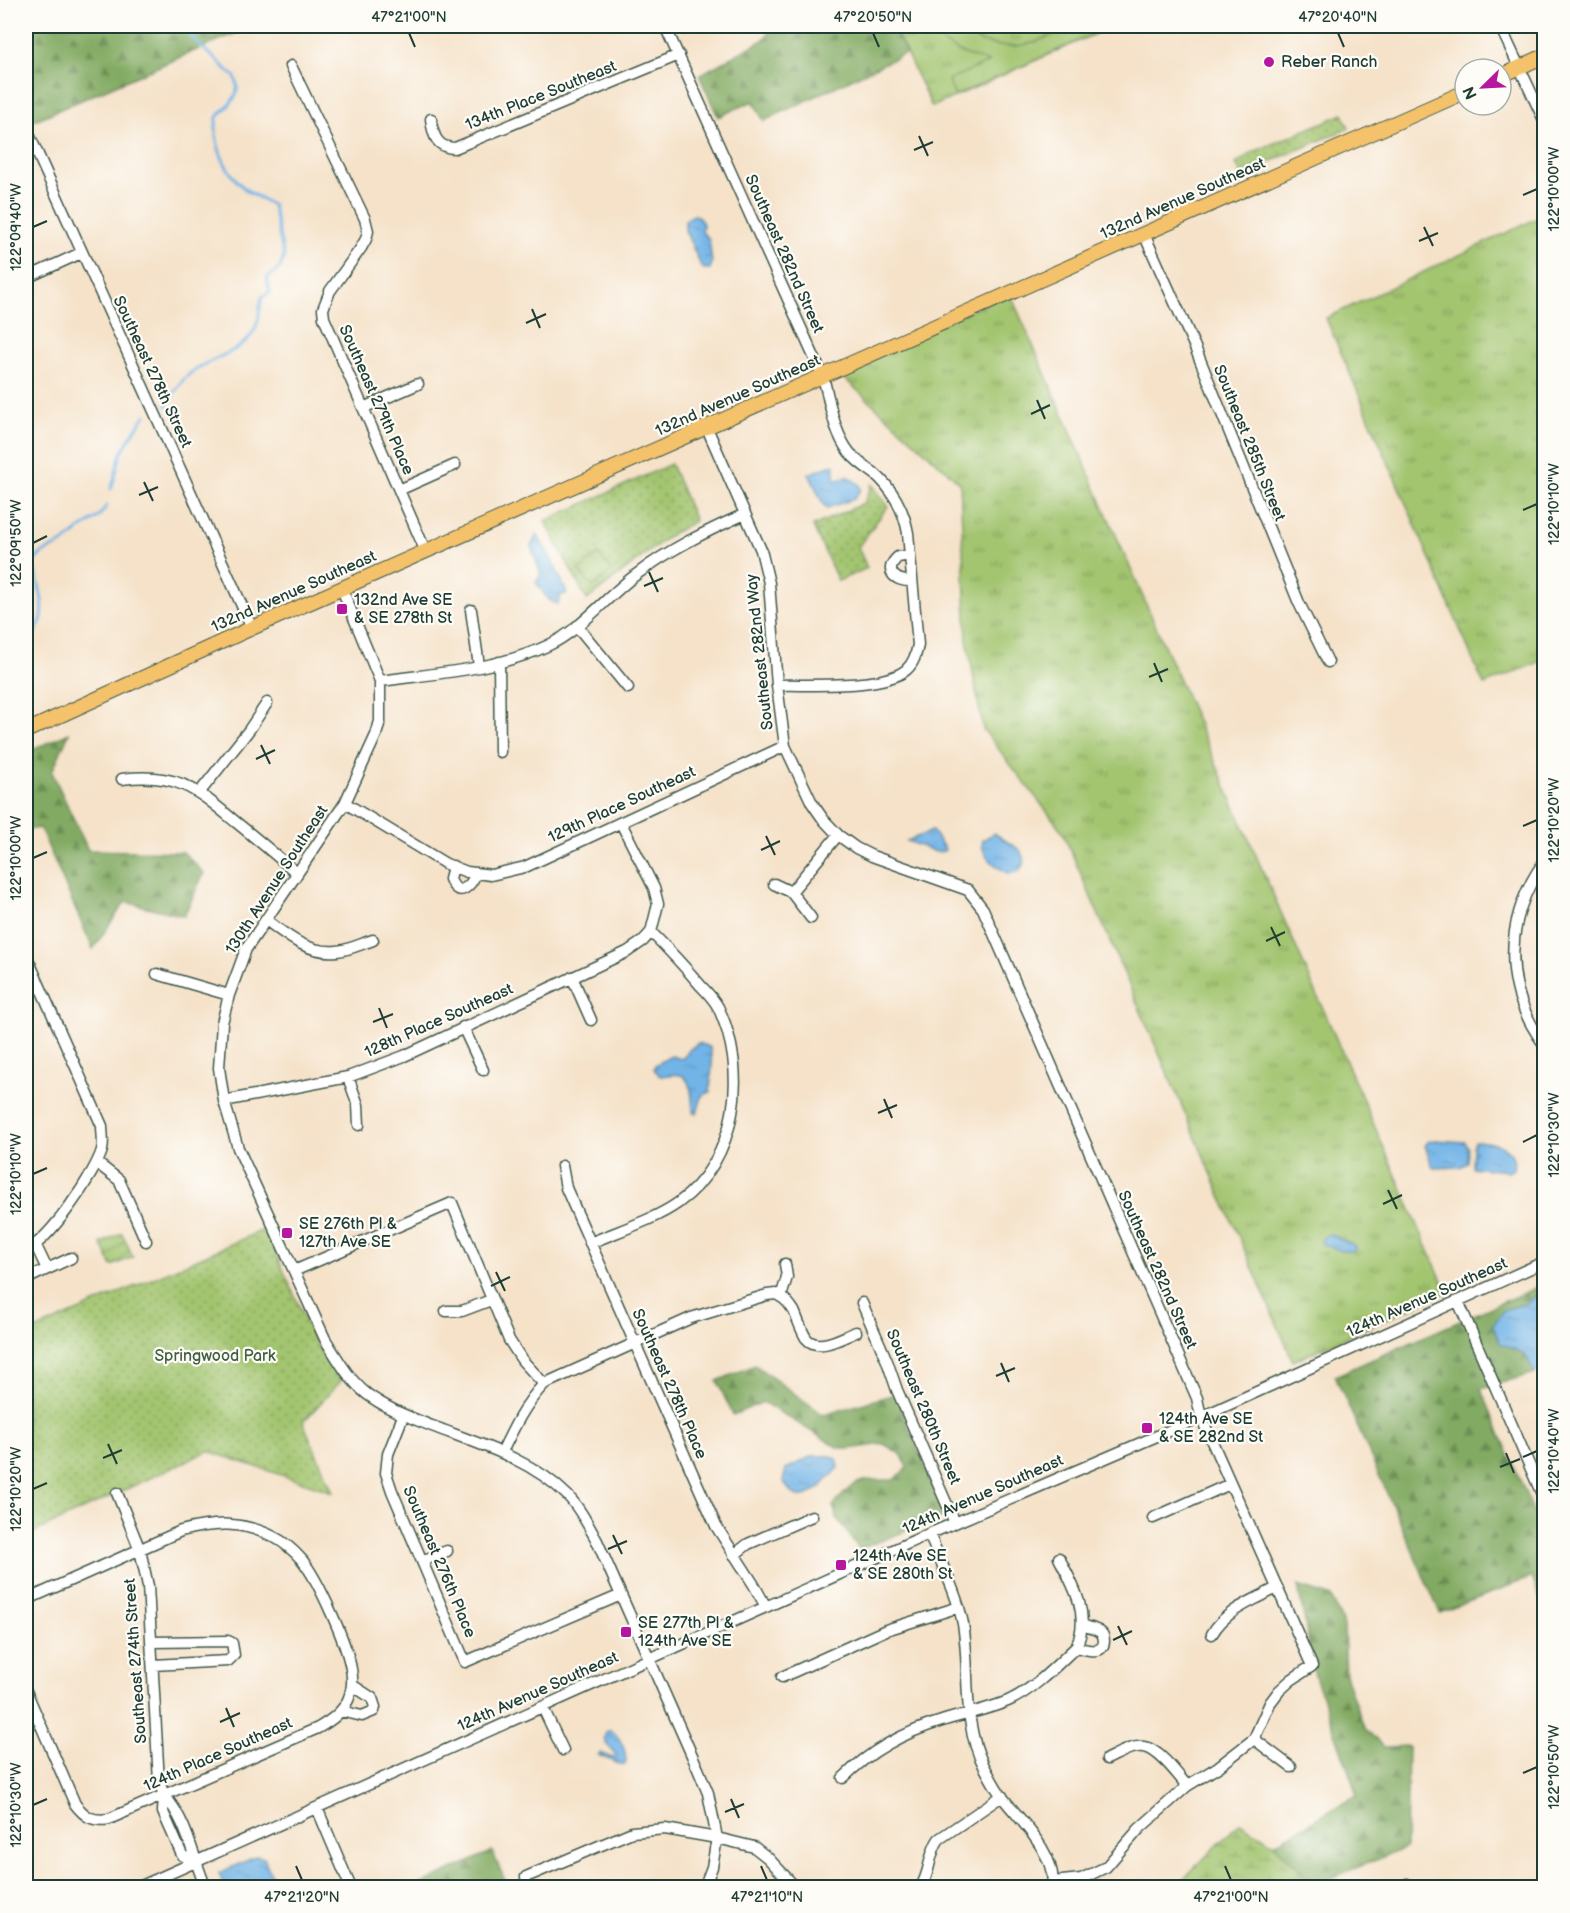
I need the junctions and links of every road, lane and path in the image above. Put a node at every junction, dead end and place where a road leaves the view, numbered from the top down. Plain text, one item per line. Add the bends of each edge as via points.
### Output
1 (665, 26) edge
2 (1500, 26) edge
3 (679, 55) junction
4 (1545, 56) edge
5 (291, 66) dead end
6 (1519, 67) junction
7 (1513, 70) edge
8 (1453, 97) edge
9 (431, 119) dead end
10 (1545, 120) edge
11 (26, 128) edge
12 (1144, 234) junction
13 (81, 254) junction
14 (26, 278) edge
15 (823, 377) junction
16 (418, 384) dead end
17 (363, 408) junction
18 (706, 428) junction
19 (455, 465) dead end
20 (399, 490) junction
21 (745, 514) junction
22 (426, 552) junction
23 (910, 555) junction
24 (912, 581) junction
25 (342, 589) junction
26 (471, 610) dead end
27 (577, 626) junction
28 (252, 628) junction
29 (500, 662) junction
30 (1328, 662) dead end
31 (478, 666) junction
32 (380, 681) junction
33 (777, 685) junction
34 (628, 688) dead end
35 (267, 703) dead end
36 (26, 731) edge
37 (785, 746) junction
38 (500, 752) dead end
39 (122, 779) dead end
40 (200, 792) junction
41 (345, 802) junction
42 (621, 823) junction
43 (838, 835) junction
44 (1544, 862) edge
45 (453, 866) junction
46 (472, 872) junction
47 (297, 873) junction
48 (774, 884) dead end
49 (968, 890) joint
50 (791, 892) junction
51 (811, 918) dead end
52 (266, 921) junction
53 (651, 932) junction
54 (373, 940) dead end
55 (26, 956) edge
56 (157, 974) dead end
57 (572, 977) junction
58 (229, 994) junction
59 (591, 1020) dead end
60 (463, 1027) junction
61 (1545, 1044) edge
62 (483, 1070) dead end
63 (348, 1077) junction
64 (224, 1101) junction
65 (359, 1125) dead end
66 (97, 1163) junction
67 (562, 1166) dead end
68 (146, 1241) dead end
69 (590, 1243) junction
70 (31, 1248) edge
71 (71, 1258) dead end
72 (1545, 1262) edge
73 (785, 1264) dead end
74 (47, 1269) junction
75 (294, 1271) junction
76 (26, 1279) edge
77 (781, 1297) junction
78 (491, 1300) junction
79 (1458, 1301) junction
80 (862, 1303) dead end
81 (446, 1311) dead end
82 (856, 1332) dead end
83 (634, 1342) junction
84 (544, 1384) junction
85 (403, 1416) junction
86 (1201, 1416) junction
87 (502, 1452) junction
88 (1230, 1484) junction
89 (117, 1493) dead end
90 (1545, 1499) edge
91 (812, 1516) dead end
92 (1153, 1518) dead end
93 (956, 1523) junction
94 (929, 1534) junction
95 (140, 1550) junction
96 (447, 1551) dead end
97 (734, 1555) junction
98 (1059, 1558) dead end
99 (422, 1561) junction
100 (1276, 1588) junction
101 (621, 1595) junction
102 (26, 1600) edge
103 (766, 1607) junction
104 (959, 1607) junction
105 (1082, 1625) junction
106 (1212, 1634) dead end
107 (152, 1642) junction
108 (1076, 1647) junction
109 (649, 1659) junction
110 (153, 1665) junction
111 (782, 1677) dead end
112 (352, 1685) junction
113 (26, 1691) edge
114 (543, 1708) junction
115 (341, 1711) junction
116 (969, 1713) junction
117 (1254, 1739) junction
118 (563, 1750) dead end
119 (1107, 1759) dead end
120 (1291, 1767) dead end
121 (843, 1778) dead end
122 (1187, 1785) junction
123 (164, 1795) junction
124 (1002, 1796) junction
125 (316, 1808) junction
126 (717, 1838) junction
127 (194, 1862) junction
128 (526, 1877) dead end
129 (1052, 1885) edge
130 (137, 1887) edge
131 (206, 1887) edge
132 (351, 1887) edge
133 (704, 1887) edge
134 (796, 1887) edge
135 (920, 1887) edge

1 - 3 street, Southeast 282nd Street
2 - 6 street
3 - 9 street, 134th Place Southeast via 455,148 436,141
3 - 15 street, Southeast 282nd Street
4 - 6 main road
5 - 17 street, Southeast 279th Place via 368,231 323,309
6 - 7 main road
6 - 10 street
8 - 12 main road, 132nd Avenue Southeast
11 - 13 street, Southeast 278th Street
12 - 15 main road, 132nd Avenue Southeast
12 - 30 street, Southeast 285th Street via 1194,345 1299,603
13 - 14 street
13 - 28 street, Southeast 278th Street
15 - 18 main road, 132nd Avenue Southeast
15 - 23 street, Southeast 282nd Street via 839,436 858,462 885,484 901,508
16 - 17 street
17 - 20 street, Southeast 279th Place
18 - 21 street, Southeast 282nd Way
18 - 22 main road, 132nd Avenue Southeast
19 - 20 street
20 - 22 street, Southeast 279th Place
21 - 27 street via 704,532 646,568
21 - 33 street, Southeast 282nd Way via 766,565
22 - 25 main road, 132nd Avenue Southeast
23 - 24 street, Southeast 282nd Street
23 - 24 street via 898,557 891,570 896,579
24 - 33 street, Southeast 282nd Street via 918,645 908,669 883,681
25 - 28 main road, 132nd Avenue Southeast
25 - 32 street
26 - 31 street
27 - 29 street via 552,644
27 - 34 street
28 - 36 main road, 132nd Avenue Southeast
29 - 31 street
29 - 38 street
31 - 32 street
32 - 41 street, 130th Avenue Southeast via 376,735
33 - 37 street, Southeast 282nd Way
35 - 40 street
37 - 42 street, 129th Place Southeast
37 - 43 street, Southeast 282nd Way via 812,803
39 - 40 street via 162,778
40 - 47 street
41 - 45 street
41 - 47 street, 130th Avenue Southeast
42 - 46 street, 129th Place Southeast via 525,867 491,874
42 - 53 street via 654,888 658,904
43 - 49 street, Southeast 282nd Way via 872,856
43 - 50 street
44 - 61 street via 1522,903 1514,940 1514,964 1520,1001
45 - 46 street
45 - 46 street via 450,879 459,889 471,885
47 - 52 street, 130th Avenue Southeast
48 - 50 street
49 - 86 street, Southeast 282nd Street via 983,909 1193,1389
50 - 51 street
52 - 54 street via 303,946 319,951 338,951
52 - 58 street, 130th Avenue Southeast via 246,949
53 - 57 street, 128th Place Southeast via 627,952
53 - 69 street via 718,1006 735,1073 731,1123 725,1144 701,1182 676,1204
55 - 66 street via 102,1126 103,1147
56 - 58 street
57 - 59 street
57 - 60 street, 128th Place Southeast
58 - 64 street, 130th Avenue Southeast via 220,1043
60 - 62 street
60 - 63 street, 128th Place Southeast via 404,1056
63 - 64 street, 128th Place Southeast
63 - 65 street via 358,1105
64 - 75 street via 238,1148
66 - 68 street via 119,1180
66 - 70 street via 57,1224
67 - 69 street, Southeast 278th Place via 566,1188
69 - 83 street, Southeast 278th Place
70 - 74 street
71 - 74 street
72 - 79 street, 124th Avenue Southeast
73 - 77 street via 787,1277
74 - 76 street
75 - 78 street via 452,1203
75 - 85 street via 343,1368 365,1393
77 - 82 street via 790,1305 812,1344
77 - 83 street via 767,1295 691,1318
78 - 81 street via 462,1311
78 - 84 street via 522,1360
79 - 86 street, 124th Avenue Southeast
79 - 90 street
80 - 93 street, Southeast 280th Street
83 - 84 street
83 - 97 street, Southeast 278th Place via 716,1526
84 - 87 street via 520,1416
85 - 87 street
85 - 99 street, Southeast 276th Place via 388,1454 386,1473
86 - 88 street, Southeast 282nd Street
86 - 93 street, 124th Avenue Southeast
87 - 101 street via 549,1479 568,1496 584,1517
88 - 92 street
88 - 100 street, Southeast 282nd Street
89 - 95 street, Southeast 274th Street
91 - 97 street via 748,1544
93 - 94 street, 124th Avenue Southeast
94 - 103 street, 124th Avenue Southeast
94 - 104 street
95 - 102 street
95 - 107 street, Southeast 274th Street via 148,1586
95 - 112 street via 181,1531 225,1523 276,1538 303,1561 317,1582 347,1652
96 - 99 street
97 - 103 street, Southeast 278th Place
98 - 105 street via 1081,1605
99 - 101 street, Southeast 276th Place via 465,1662
100 - 106 street via 1229,1612
100 - 117 street, Southeast 282nd Street via 1312,1666 1279,1691
101 - 109 street
103 - 109 street, 124th Avenue Southeast
104 - 111 street via 886,1630
104 - 116 street
105 - 108 street
105 - 108 street via 1100,1632 1103,1644 1093,1651
107 - 110 street, Southeast 274th Street
107 - 110 street via 228,1641 234,1655 228,1661
108 - 116 street via 1020,1695
109 - 114 street, 124th Avenue Southeast
109 - 126 street via 708,1793
110 - 123 street, Southeast 274th Street via 159,1782
112 - 115 street, 124th Place Southeast
112 - 115 street via 372,1698 374,1710 362,1716
113 - 123 street, 124th Place Southeast via 75,1804 89,1819 109,1819
114 - 118 street
114 - 125 street, 124th Avenue Southeast
115 - 123 street, 124th Place Southeast via 318,1728
116 - 121 street via 912,1732 878,1749
116 - 124 street via 973,1739
117 - 120 street
117 - 122 street
119 - 122 street via 1132,1748 1154,1750
122 - 129 street via 1139,1829 1106,1867 1082,1879
123 - 127 street, Southeast 274th Street via 174,1807 193,1848
124 - 129 street via 1041,1847
124 - 135 street via 939,1839 933,1846 926,1880
125 - 127 street, 124th Avenue Southeast
125 - 132 street
126 - 128 street via 665,1828 632,1832
126 - 133 street
126 - 134 street via 754,1847
127 - 130 street, 124th Avenue Southeast
127 - 131 street, Southeast 274th Street

